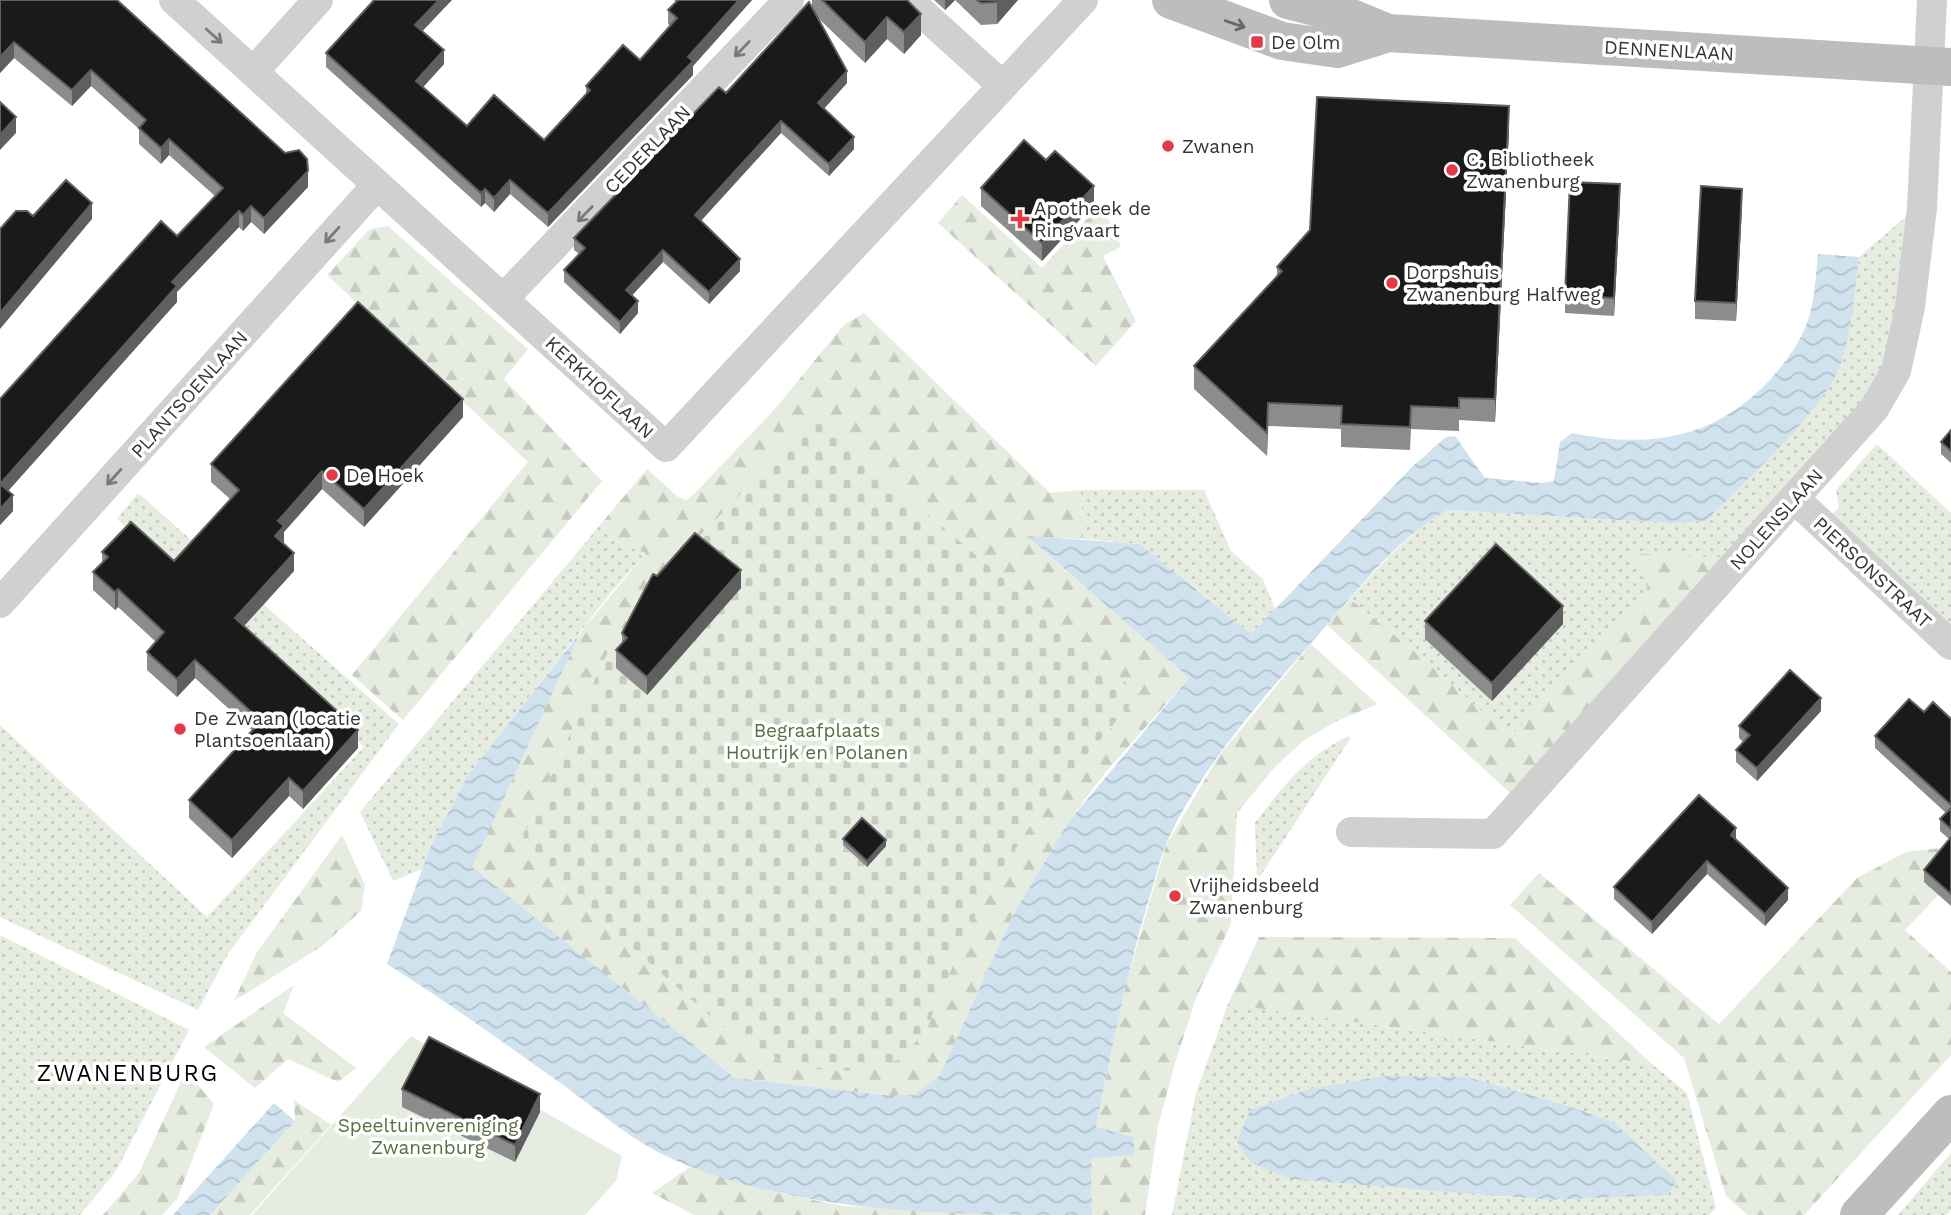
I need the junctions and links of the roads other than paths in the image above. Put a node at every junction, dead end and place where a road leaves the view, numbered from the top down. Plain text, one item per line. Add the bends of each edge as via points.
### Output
1 (174, 0) edge
2 (318, 0) edge
3 (789, 0) edge
4 (908, 0) edge
5 (1083, 0) edge
6 (1171, 0) edge
7 (1288, 0) edge
8 (1932, 0) edge
9 (1388, 33) junction
10 (1941, 66) edge
11 (253, 72) junction
12 (1003, 86) junction
13 (377, 185) junction
14 (505, 298) junction
15 (1795, 499) junction
16 (0, 603) edge
17 (1951, 645) edge
18 (1351, 832) dead end
19 (1951, 1114) edge
20 (1858, 1215) edge

1 -> 11 street, KERKHOFLAAN
2 - 11 street
3 -> 14 street, CEDERLAAN
4 - 12 street
5 - 12 street, KERKHOFLAAN
6 -> 9 main road, DENNENLAAN via 1282,40 1337,49
7 - 9 main road, DENNENLAAN via 1342,14
8 - 10 street, NOLENSLAAN
9 - 10 main road, DENNENLAAN
10 - 15 street, NOLENSLAAN via 1910,307 1896,370 1874,409
11 - 13 street, KERKHOFLAAN
12 - 14 street, KERKHOFLAAN via 666,447
13 - 14 street, KERKHOFLAAN
13 -> 16 street, PLANTSOENLAAN
15 - 17 street, PIERSONSTRAAT
15 - 18 street, NOLENSLAAN via 1493,834
19 - 20 main road

